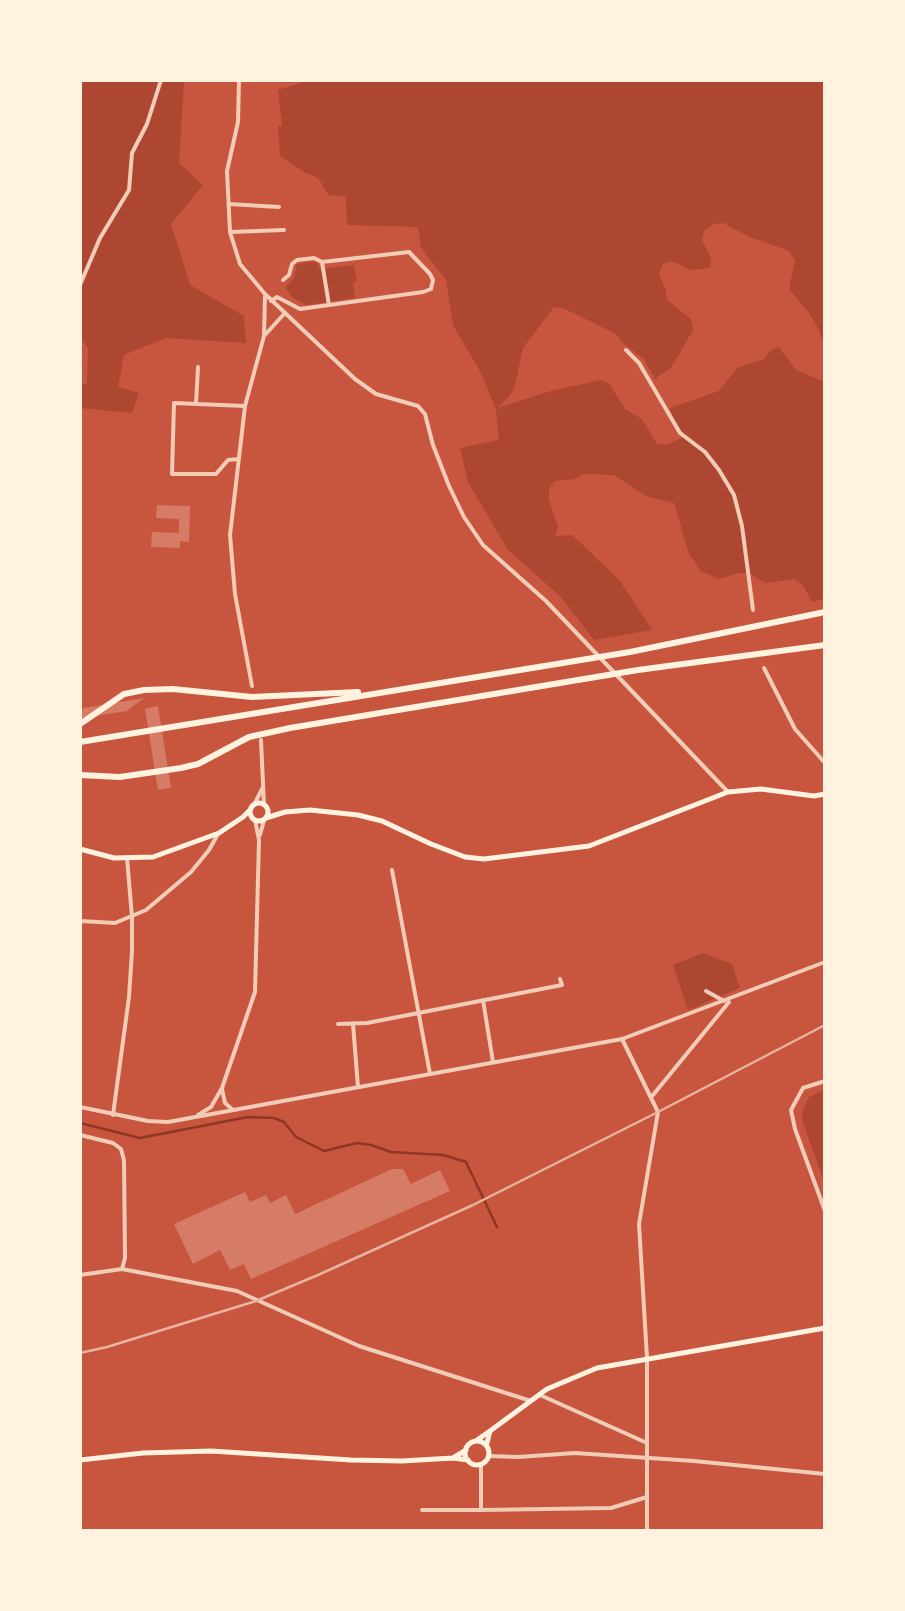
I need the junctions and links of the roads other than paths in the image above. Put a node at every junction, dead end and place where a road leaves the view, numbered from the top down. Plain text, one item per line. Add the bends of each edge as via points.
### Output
1 (160, 80) edge
2 (240, 80) edge
3 (229, 204) junction
4 (278, 207) dead end
5 (284, 230) dead end
6 (230, 232) junction
7 (322, 262) junction
8 (284, 280) dead end
9 (80, 285) edge
10 (264, 294) junction
11 (271, 301) junction
12 (330, 305) junction
13 (284, 314) junction
14 (264, 336) junction
15 (626, 350) dead end
16 (198, 367) dead end
17 (196, 404) junction
18 (245, 406) junction
19 (239, 459) junction
20 (753, 610) dead end
21 (825, 612) edge
22 (825, 644) edge
23 (764, 668) dead end
24 (252, 686) dead end
25 (399, 689) junction
26 (80, 724) edge
27 (261, 740) dead end
28 (80, 742) edge
29 (825, 763) edge
30 (80, 775) edge
31 (262, 789) junction
32 (728, 792) junction
33 (825, 797) edge
34 (265, 806) junction
35 (252, 807) junction
36 (285, 812) junction
37 (242, 817) junction
38 (265, 819) junction
39 (254, 820) junction
40 (219, 833) junction
41 (259, 840) junction
42 (80, 849) edge
43 (127, 858) junction
44 (392, 870) dead end
45 (132, 917) junction
46 (80, 921) edge
47 (825, 962) edge
48 (560, 978) dead end
49 (706, 991) dead end
50 (732, 998) junction
51 (483, 1000) junction
52 (724, 1001) junction
53 (418, 1013) junction
54 (338, 1024) dead end
55 (353, 1024) junction
56 (622, 1039) junction
57 (493, 1062) junction
58 (430, 1074) junction
59 (825, 1081) edge
60 (358, 1087) junction
61 (222, 1088) junction
62 (652, 1096) junction
63 (225, 1103) junction
64 (80, 1107) edge
65 (212, 1107) junction
66 (233, 1110) junction
67 (218, 1112) junction
68 (113, 1115) junction
69 (195, 1117) junction
70 (80, 1135) edge
71 (825, 1211) edge
72 (122, 1269) junction
73 (80, 1275) edge
74 (825, 1328) edge
75 (647, 1358) junction
76 (540, 1395) junction
77 (532, 1401) junction
78 (490, 1431) junction
79 (475, 1442) junction
80 (648, 1443) junction
81 (487, 1446) junction
82 (466, 1450) junction
83 (489, 1456) junction
84 (452, 1458) junction
85 (648, 1458) junction
86 (80, 1460) edge
87 (468, 1460) junction
88 (481, 1464) junction
89 (825, 1474) edge
90 (647, 1497) junction
91 (422, 1510) dead end
92 (481, 1510) junction
93 (647, 1531) edge

1 - 9 street via 132,153 130,190
2 - 3 street
3 - 4 street
3 - 6 street
5 - 6 street
6 - 10 street via 240,264
7 - 8 street via 297,260
7 - 12 street
7 - 12 street via 408,252 433,280 423,292
10 - 11 street
10 - 14 street
11 - 12 street via 277,297 300,309
11 - 13 street
13 - 14 street
13 - 32 street via 354,379 376,394 418,406 449,486 483,544
14 - 18 street
15 - 20 street via 680,432 705,452 734,496
16 - 17 street
17 - 18 street
17 - 19 street via 174,403 172,474 216,474 228,460
18 - 19 street
19 - 24 street via 230,554
21 - 25 highway
22 - 30 highway via 262,733 181,768
23 - 29 street via 795,729
25 - 26 highway via 268,698 144,690 124,694
25 - 28 highway
27 - 31 street
31 - 34 street
31 - 35 street
32 - 33 main road
32 - 36 main road via 589,846 484,860 358,815
34 - 35 main road
34 - 36 main road
34 - 38 main road
35 - 37 main road
35 - 39 main road
36 - 38 main road
37 - 39 main road
37 - 40 main road
38 - 39 main road
38 - 41 street
39 - 41 street
40 - 43 main road via 167,854
40 - 45 street via 190,872
41 - 61 street via 255,992
42 - 43 main road
43 - 45 street
44 - 53 street
45 - 46 street
45 - 68 street
47 - 50 street
48 - 51 street via 562,986
49 - 52 street
50 - 52 street
50 - 62 street
51 - 53 street
51 - 57 street
52 - 56 street
53 - 55 street
53 - 58 street
54 - 55 street
55 - 60 street
56 - 57 street
56 - 62 street
57 - 58 street
58 - 60 street
59 - 71 street via 803,1088 790,1110
60 - 66 street
61 - 63 street
61 - 65 street
62 - 75 street via 657,1126 639,1224
63 - 66 street
63 - 67 street
64 - 68 street
65 - 67 street
65 - 69 street
66 - 67 street
67 - 69 street
68 - 69 street via 168,1122
70 - 72 street via 121,1149
72 - 73 street
72 - 77 street via 237,1292 359,1346
74 - 75 main road
75 - 76 main road via 572,1376
75 - 80 street
76 - 77 main road
76 - 80 street
77 - 78 main road
78 - 79 main road
78 - 81 main road
79 - 81 main road
79 - 82 main road
80 - 85 street
81 - 83 main road
82 - 84 main road
82 - 87 main road
83 - 85 street via 575,1452
83 - 88 main road
84 - 86 main road via 210,1451
84 - 87 main road
85 - 89 street
85 - 90 street
87 - 88 main road
88 - 92 street
90 - 92 street via 611,1508
90 - 93 street
91 - 92 street

